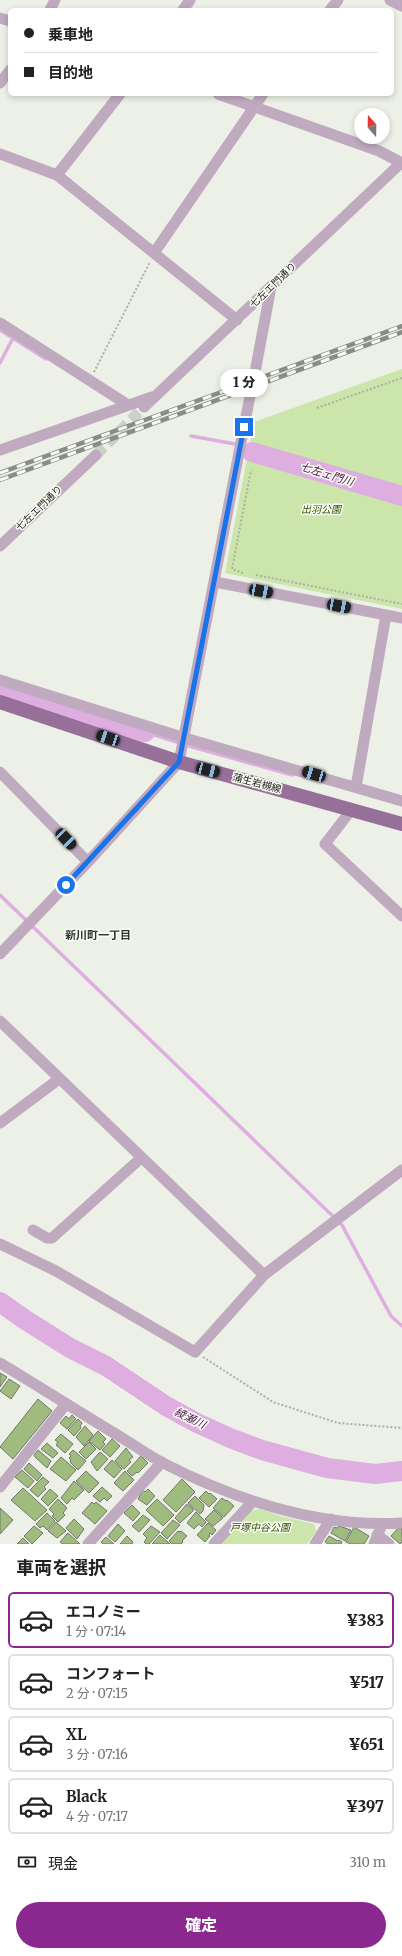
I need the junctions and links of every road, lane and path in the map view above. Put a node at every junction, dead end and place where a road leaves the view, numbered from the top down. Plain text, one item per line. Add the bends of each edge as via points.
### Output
1 (338, 0) edge
2 (332, 8) edge
3 (8, 73) edge
4 (0, 83) edge
5 (118, 96) edge
6 (224, 96) edge
7 (261, 96) edge
8 (253, 106) junction
9 (0, 154) edge
10 (402, 162) edge
11 (391, 173) junction
12 (57, 175) junction
13 (402, 177) edge
14 (154, 253) junction
15 (271, 287) junction
16 (237, 320) junction
17 (0, 323) edge
18 (256, 367) tunnel mouth
19 (402, 378) edge
20 (90, 380) junction
21 (156, 396) junction
22 (250, 396) tunnel mouth
23 (128, 405) junction
24 (144, 407) tunnel mouth
25 (317, 408) dead end
26 (0, 450) edge
27 (96, 455) tunnel mouth
28 (251, 470) dead end
29 (0, 546) edge
30 (243, 573) dead end
31 (256, 575) dead end
32 (214, 582) junction
33 (402, 604) edge
34 (386, 615) junction
35 (402, 618) edge
36 (0, 680) edge
37 (0, 702) edge
38 (185, 738) junction
39 (179, 762) junction
40 (0, 772) edge
41 (356, 787) junction
42 (402, 801) edge
43 (352, 809) junction
44 (402, 824) edge
45 (88, 862) junction
46 (402, 916) edge
47 (0, 954) edge
48 (0, 1021) edge
49 (58, 1079) junction
50 (0, 1124) edge
51 (141, 1158) junction
52 (402, 1170) edge
53 (33, 1230) dead end
54 (0, 1244) edge
55 (264, 1276) junction
56 (195, 1352) junction
57 (0, 1363) edge
58 (66, 1404) junction
59 (402, 1428) edge
60 (162, 1462) junction
61 (0, 1487) edge
62 (253, 1501) junction
63 (331, 1519) junction
64 (402, 1523) edge
65 (382, 1524) junction
66 (376, 1539) edge
67 (88, 1544) edge
68 (214, 1544) edge
69 (315, 1544) edge
70 (389, 1544) edge

1 - 2 street
3 - 4 street
5 - 12 street
6 - 8 street
7 - 8 street
8 - 10 street via 379,151
8 - 14 street
9 - 12 street
10 - 11 street, 七左エ門通り
11 - 13 street
11 - 15 street, 七左エ門通り
12 - 14 street
14 - 16 street
14 - 20 path
15 - 16 street, 七左エ門通り
15 - 18 street
16 - 21 street, 七左エ門通り
17 - 20 street
19 - 25 path
20 - 23 street
21 - 23 street
21 - 24 street, 七左エ門通り
22 - 32 street
23 - 26 street
27 - 29 street, 七左エ門通り
28 - 30 path via 232,569
31 - 33 path
32 - 34 street
32 - 38 street
34 - 35 street
34 - 41 street
36 - 38 street
37 - 39 main road, 蒲生岩槻線
38 - 39 street
38 - 41 street
39 - 43 main road, 蒲生岩槻線
39 - 45 street
40 - 45 street
41 - 42 street
43 - 44 main road, 蒲生岩槻線
43 - 46 street via 325,844
45 - 47 street
48 - 49 street
49 - 50 street
49 - 51 street
51 - 53 street via 52,1238
51 - 55 street
52 - 55 street
54 - 56 street via 56,1271
55 - 56 street
56 - 59 path via 273,1402 338,1423
57 - 58 street
58 - 60 street
58 - 61 street
60 - 62 street via 209,1485
60 - 67 street
62 - 63 street
62 - 68 street
63 - 65 street
63 - 69 street
64 - 65 street
65 - 66 street
66 - 70 street

